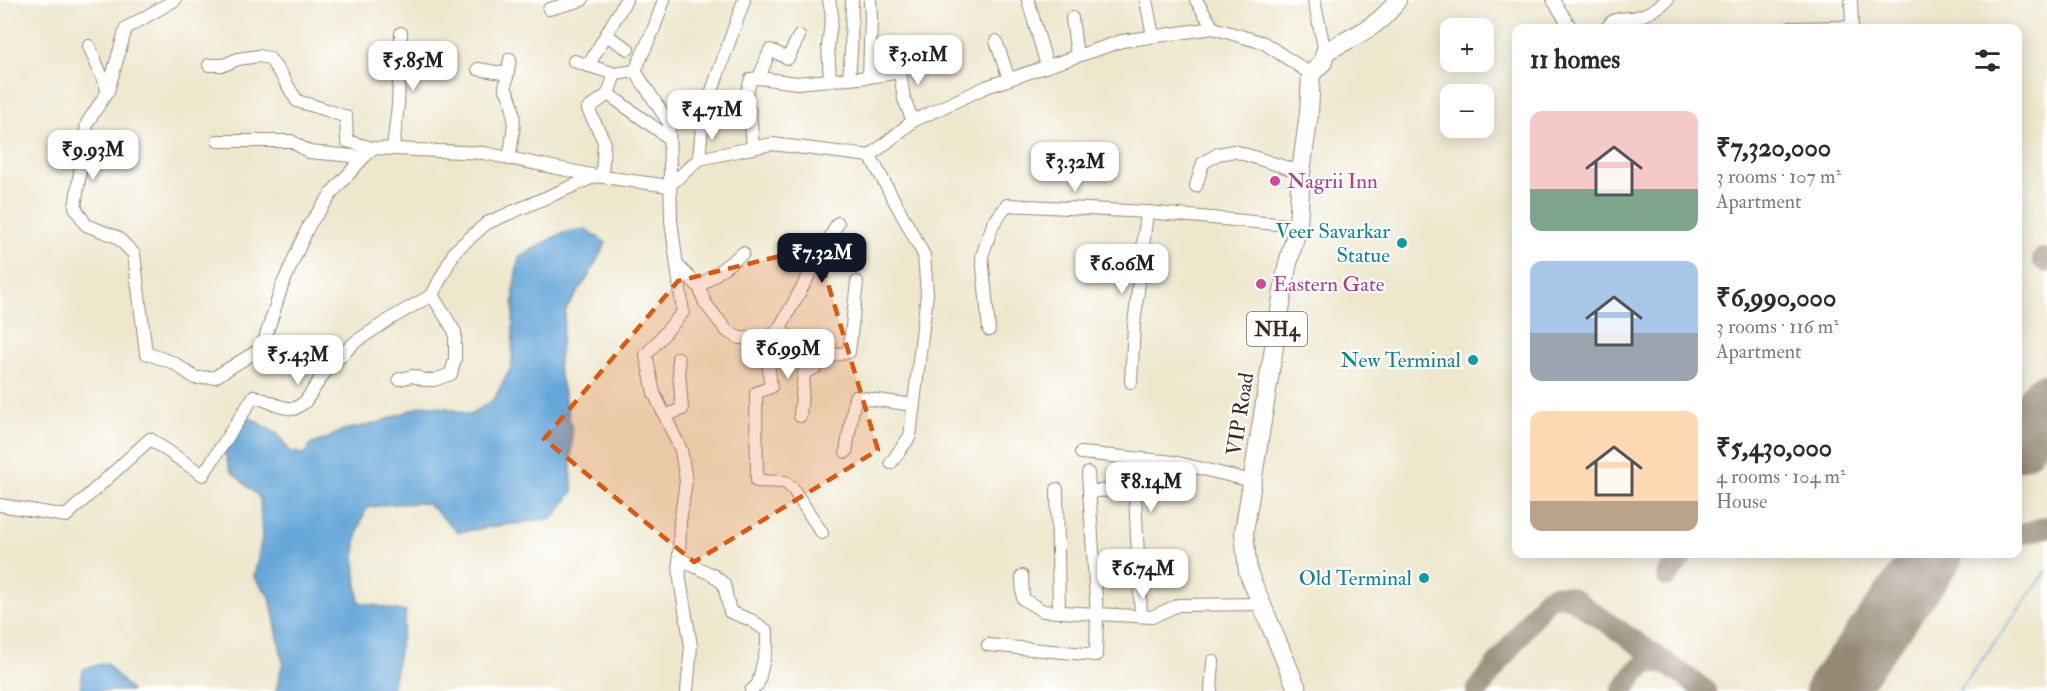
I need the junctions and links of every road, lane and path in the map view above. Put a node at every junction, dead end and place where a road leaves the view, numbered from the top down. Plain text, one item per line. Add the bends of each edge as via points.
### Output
1 (175, 0) edge
2 (582, 0) edge
3 (626, 0) edge
4 (664, 0) edge
5 (744, 0) edge
6 (829, 0) edge
7 (852, 0) edge
8 (870, 0) edge
9 (1028, 0) edge
10 (1146, 0) edge
11 (1196, 0) edge
12 (1314, 0) edge
13 (1397, 0) edge
14 (1553, 0) edge
15 (1667, 0) edge
16 (1851, 0) edge
17 (549, 9) dead end
18 (1072, 18) dead end
19 (1568, 24) edge
20 (1610, 24) edge
21 (1852, 24) edge
22 (1213, 28) junction
23 (401, 33) dead end
24 (606, 35) junction
25 (799, 36) dead end
26 (1153, 36) junction
27 (996, 41) dead end
28 (89, 46) dead end
29 (628, 49) dead end
30 (910, 51) dead end
31 (1325, 52) junction
32 (1077, 56) junction
33 (510, 59) dead end
34 (574, 61) dead end
35 (209, 65) dead end
36 (588, 66) junction
37 (1047, 66) junction
38 (478, 69) dead end
39 (635, 71) junction
40 (900, 72) junction
41 (508, 74) junction
42 (1311, 74) junction
43 (615, 75) junction
44 (869, 77) junction
45 (759, 78) junction
46 (849, 79) junction
47 (1009, 79) junction
48 (830, 80) junction
49 (108, 91) junction
50 (608, 94) junction
51 (707, 107) junction
52 (745, 107) junction
53 (913, 121) junction
54 (669, 138) junction
55 (218, 141) dead end
56 (753, 148) junction
57 (393, 149) junction
58 (368, 152) junction
59 (870, 156) junction
60 (510, 159) junction
61 (699, 159) junction
62 (1301, 172) junction
63 (599, 177) junction
64 (669, 186) junction
65 (1196, 186) dead end
66 (1147, 212) junction
67 (838, 224) dead end
68 (1298, 226) junction
69 (743, 253) dead end
70 (677, 265) junction
71 (857, 282) dead end
72 (699, 287) junction
73 (432, 295) junction
74 (779, 329) junction
75 (989, 330) dead end
76 (769, 339) junction
77 (817, 354) junction
78 (678, 358) dead end
79 (399, 379) dead end
80 (1131, 382) dead end
81 (914, 405) junction
82 (665, 416) junction
83 (800, 416) dead end
84 (846, 452) dead end
85 (1081, 453) dead end
86 (891, 463) dead end
87 (1088, 473) dead end
88 (1252, 481) junction
89 (1057, 489) dead end
90 (1089, 495) junction
91 (0, 505) edge
92 (822, 533) dead end
93 (680, 560) junction
94 (1022, 576) dead end
95 (1262, 604) junction
96 (1059, 612) junction
97 (1098, 615) junction
98 (1141, 615) junction
99 (988, 645) dead end
100 (1214, 662) dead end
101 (687, 691) edge
102 (751, 691) edge
103 (1212, 691) edge
104 (1298, 691) edge

1 - 49 street via 126,28
2 - 17 street
3 - 24 street
4 - 39 street
5 - 51 street
6 - 48 street
7 - 46 street
8 - 44 street
9 - 37 street
10 - 26 street
11 - 22 street
12 - 31 street
13 - 31 highway, VIP Road / NH4 via 1380,21
14 - 19 street
15 - 20 street via 1637,17 1619,18
16 - 21 street
18 - 32 street
22 - 26 street
22 - 42 street via 1263,43
23 - 57 street
24 - 29 street
24 - 36 street
25 - 45 street via 788,58 770,50
26 - 32 street via 1122,41
27 - 47 street
28 - 49 street
30 - 40 street
31 - 42 highway, VIP Road / NH4 via 1323,62
32 - 37 street
33 - 41 street
34 - 36 street
35 - 58 street via 259,56 269,58 297,101 346,117 347,141
36 - 43 street
37 - 47 street
38 - 41 street
39 - 43 street
39 - 54 street via 669,123
40 - 44 street
40 - 53 street via 904,99
41 - 60 street via 505,88 515,121
42 - 62 highway, VIP Road / NH4
43 - 50 street
44 - 46 street
45 - 48 street via 797,83
45 - 52 street via 751,79
46 - 48 street
47 - 53 street
49 - 58 street via 87,123 75,207 86,225 117,237 134,254 146,353 174,363 195,378 215,377 262,348 282,286 309,225 334,189
50 - 54 street
50 - 63 street via 588,109 604,141
51 - 52 street
51 - 61 street
52 - 56 street via 750,111
53 - 59 street
54 - 64 street
55 - 58 street via 291,141 309,152
56 - 59 street via 772,144
56 - 61 street
57 - 58 street
57 - 60 street via 484,153
59 - 81 street via 924,255 927,294
60 - 63 street
61 - 64 street
62 - 65 street via 1234,151 1203,163
62 - 68 highway, VIP Road / NH4
63 - 64 street
63 - 73 street via 487,223 454,251
64 - 70 street
66 - 68 street
66 - 75 street via 1007,205 993,224 982,256
66 - 80 street
67 - 74 street
68 - 88 highway, VIP Road / NH4 via 1287,267
69 - 72 street
70 - 72 street
70 - 82 street via 683,312 646,355 654,393
71 - 77 street via 849,352
72 - 76 street via 705,303 728,331 739,338
73 - 79 street via 455,333 450,374 434,380 413,376
73 - 91 street via 355,342 325,372 305,402 294,409 254,396 203,475 150,439 66,516
74 - 76 street
74 - 77 street via 804,352
76 - 92 street via 771,387 756,393 757,481 785,482
77 - 83 street via 815,368 804,373
78 - 82 street via 682,409
81 - 84 street via 855,397
81 - 86 street via 910,436
82 - 93 street via 681,450 686,481
85 - 88 street via 1174,462
87 - 90 street
88 - 95 highway, VIP Road / NH4 via 1244,532 1248,572
89 - 96 street
90 - 97 street
90 - 98 street via 1092,491 1116,491 1135,496
93 - 101 street via 691,646
93 - 102 street via 713,575 724,584 730,612 767,631 758,684
94 - 96 street via 1023,599 1043,610
95 - 98 street via 1178,605 1152,617
95 - 104 highway, VIP Road / NH4
96 - 97 street
97 - 98 street
97 - 99 street via 1096,655
100 - 103 street

